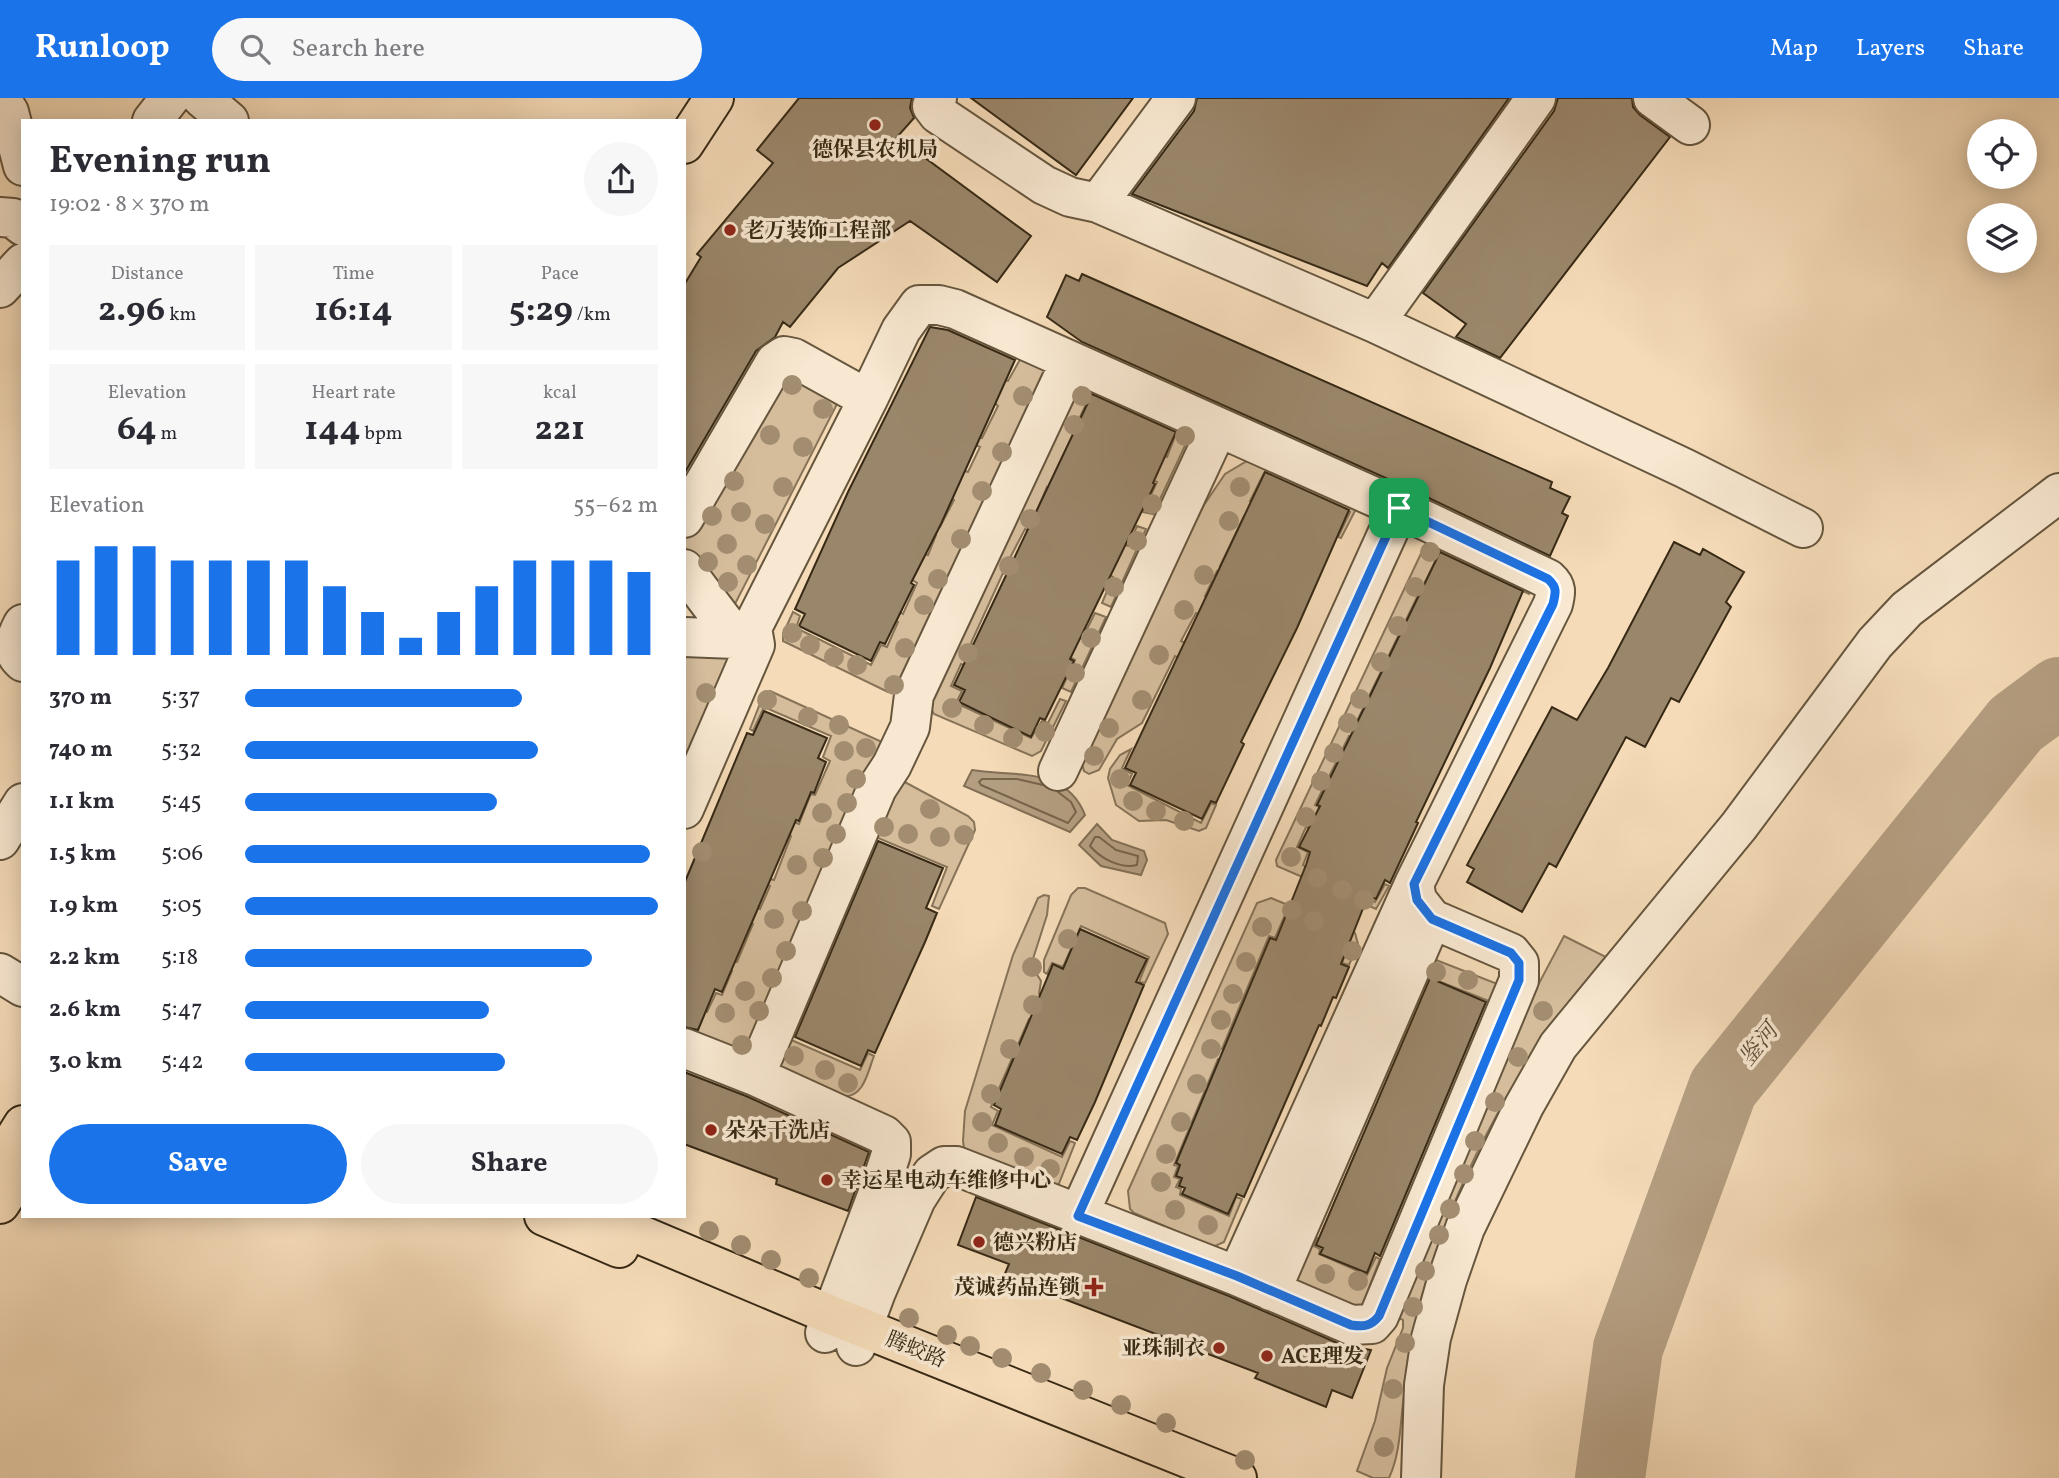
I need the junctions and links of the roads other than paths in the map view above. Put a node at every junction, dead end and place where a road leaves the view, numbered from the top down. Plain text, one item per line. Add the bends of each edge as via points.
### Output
1 (0, 98) edge
2 (170, 98) edge
3 (202, 98) edge
4 (684, 98) edge
5 (714, 98) edge
6 (1176, 98) edge
7 (1536, 98) edge
8 (1653, 98) edge
9 (937, 106) edge
10 (154, 119) edge
11 (227, 119) edge
12 (670, 119) edge
13 (1690, 125) dead end
14 (686, 141) edge
15 (21, 158) edge
16 (1098, 203) junction
17 (0, 217) edge
18 (21, 224) edge
19 (21, 265) edge
20 (0, 288) edge
21 (1375, 323) junction
22 (1070, 362) junction
23 (868, 400) junction
24 (1218, 427) junction
25 (2059, 493) edge
26 (1399, 508) junction
27 (686, 515) edge
28 (1803, 528) dead end
29 (686, 572) edge
30 (21, 629) edge
31 (686, 637) edge
32 (754, 637) junction
33 (21, 660) edge
34 (1058, 771) dead end
35 (688, 789) edge
36 (21, 806) edge
37 (0, 840) edge
38 (1414, 884) junction
39 (1432, 919) junction
40 (0, 973) edge
41 (21, 986) edge
42 (686, 1049) edge
43 (755, 1076) junction
44 (21, 1128) edge
45 (0, 1162) edge
46 (21, 1171) edge
47 (0, 1204) edge
48 (1078, 1216) junction
49 (549, 1218) edge
50 (600, 1218) edge
51 (1237, 1276) junction
52 (1271, 1291) junction
53 (844, 1331) junction
54 (1174, 1478) edge
55 (1237, 1478) edge
56 (1421, 1478) edge

1 - 15 street via 9,112
2 - 10 street
3 - 11 street
4 - 12 main road
5 - 14 main road
6 - 16 street
7 - 21 street
8 - 13 street
9 - 16 street via 1044,185
16 - 21 street
17 - 18 street
19 - 20 street
21 - 28 street
22 - 23 street via 955,309 919,305 901,330
22 - 24 street
22 - 43 street via 914,695 910,727 877,788
23 - 27 street via 784,356 775,362
23 - 32 street
24 - 26 street
24 - 34 street
25 - 56 street via 1907,609 1875,643 1739,826 1558,1046 1471,1215 1447,1280 1426,1373
26 - 38 street via 1548,579 1556,592
26 - 48 street
29 - 32 street via 727,626
30 - 33 street via 13,648
31 - 32 street
32 - 35 street
36 - 37 street
38 - 39 street via 1417,900
38 - 51 street
39 - 52 street
39 - 52 street via 1511,953 1519,963 1519,980 1379,1316 1372,1324 1351,1325
40 - 41 street
42 - 43 street
43 - 53 street via 891,1142
44 - 45 main road
46 - 47 main road
48 - 51 street
48 - 53 street via 956,1166 944,1166 932,1174 916,1199 876,1292
49 - 53 main road, 腾蛟路
50 - 53 main road, 腾蛟路
51 - 52 street
53 - 54 main road, 腾蛟路
53 - 55 main road, 腾蛟路

